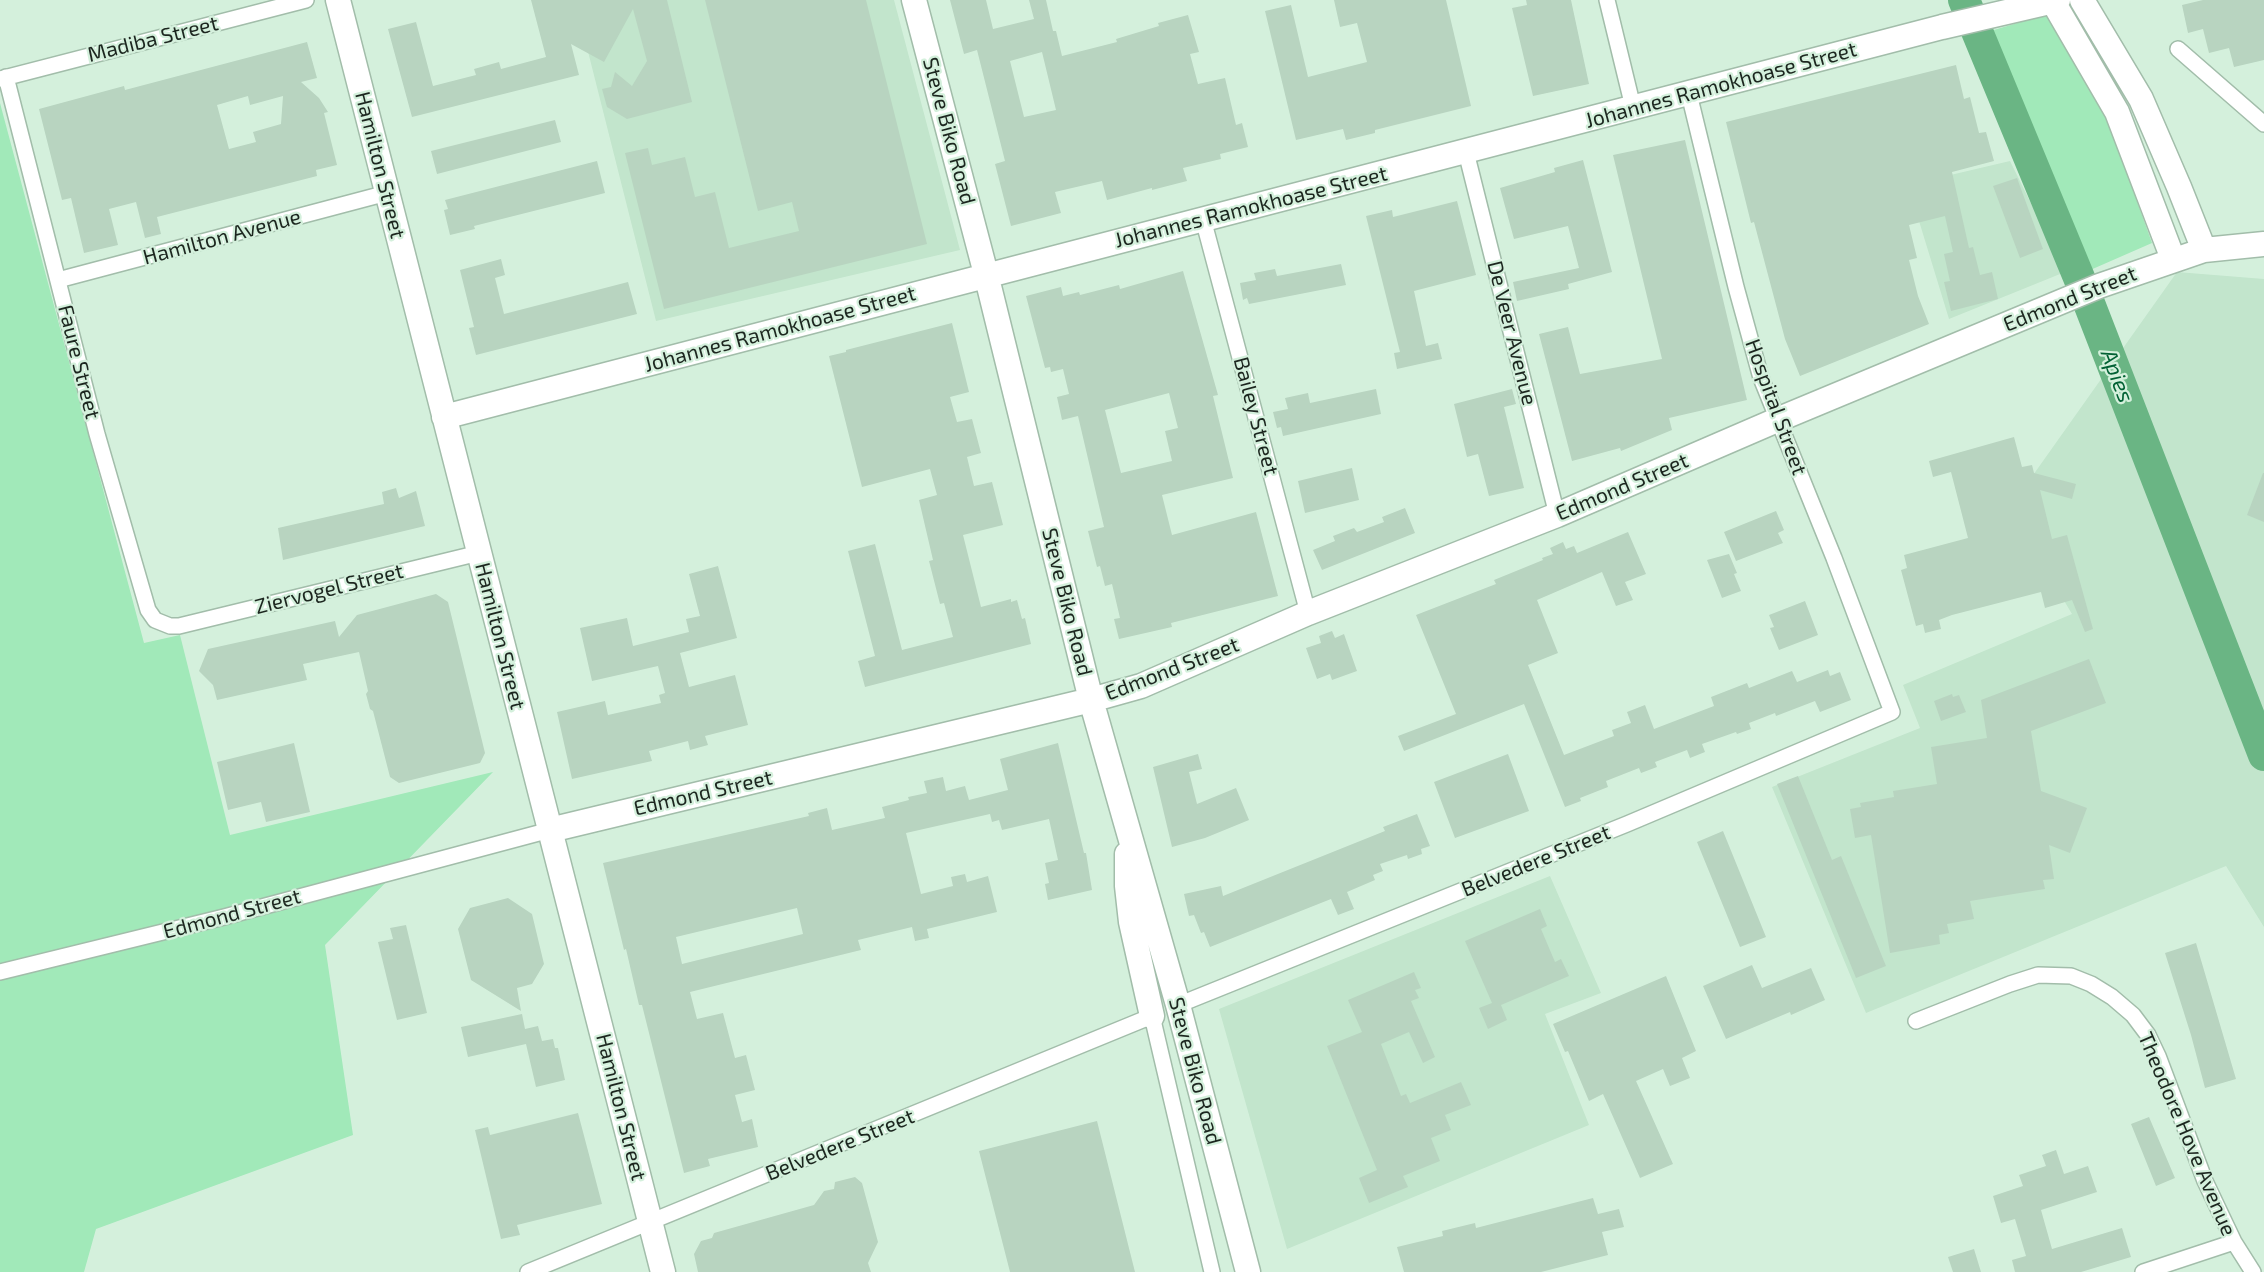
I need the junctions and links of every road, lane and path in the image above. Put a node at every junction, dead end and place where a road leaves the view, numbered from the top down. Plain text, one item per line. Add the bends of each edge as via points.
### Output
1 (306, 0) edge
2 (338, 0) edge
3 (914, 0) edge
4 (1607, 0) edge
5 (2054, 0) edge
6 (2082, 0) edge
7 (2178, 49) dead end
8 (3, 78) edge
9 (1689, 94) junction
10 (1633, 107) junction
11 (2264, 124) edge
12 (1466, 152) junction
13 (387, 193) junction
14 (1203, 219) junction
15 (2264, 244) edge
16 (2204, 250) junction
17 (2173, 259) junction
18 (986, 274) junction
19 (58, 280) junction
20 (444, 417) junction
21 (1777, 420) junction
22 (1557, 515) junction
23 (479, 553) junction
24 (1308, 613) junction
25 (178, 626) joint
26 (1091, 700) junction
27 (1892, 712) joint
28 (1127, 825) junction
29 (550, 830) junction
30 (0, 972) edge
31 (1178, 1005) junction
32 (1152, 1016) junction
33 (1916, 1021) dead end
34 (650, 1223) junction
35 (2234, 1242) junction
36 (528, 1272) edge
37 (663, 1272) edge
38 (1212, 1272) edge
39 (1248, 1272) edge
40 (2143, 1272) edge
41 (2253, 1272) edge

1 - 8 street, Madiba Street
2 - 13 main road, Hamilton Street
3 - 18 main road, Steve Biko Road
4 - 10 street
5 - 9 main road, Johannes Ramokhoase Street
5 - 17 main road via 2117,112
6 - 16 main road via 2141,99
7 - 11 street
8 - 19 street, Faure Street
9 - 10 main road, Johannes Ramokhoase Street
9 - 21 street, Hospital Street via 1736,287
10 - 12 main road, Johannes Ramokhoase Street
12 - 14 main road, Johannes Ramokhoase Street
12 - 22 street, De Veer Avenue
13 - 19 street, Hamilton Avenue
13 - 20 main road, Hamilton Street
14 - 18 main road, Johannes Ramokhoase Street
14 - 24 street, Bailey Street
15 - 16 main road, Edmond Street
16 - 17 main road, Edmond Street
17 - 21 main road, Edmond Street
18 - 20 main road, Johannes Ramokhoase Street
18 - 26 main road, Steve Biko Road
19 - 25 street, Faure Street via 148,610 162,625
20 - 23 main road, Hamilton Street
21 - 22 main road, Edmond Street
21 - 27 street, Hospital Street
22 - 24 main road, Edmond Street
23 - 25 street, Ziervogel Street
23 - 29 main road, Hamilton Street
24 - 26 main road, Edmond Street via 1141,686
26 - 28 main road, Steve Biko Road
26 - 29 main road, Edmond Street
27 - 31 street, Belvedere Street
28 - 31 main road, Steve Biko Road
28 - 32 main road via 1131,922
29 - 30 street, Edmond Street
29 - 34 main road, Hamilton Street
31 - 39 main road, Steve Biko Road
32 - 34 street, Belvedere Street
32 - 38 street
33 - 35 street, Theodore Hove Avenue via 2038,975 2071,976 2112,998 2133,1015 2148,1035 2205,1181
34 - 36 street, Belvedere Street
34 - 37 main road, Hamilton Street
35 - 40 street
35 - 41 street, Theodore Hove Avenue

